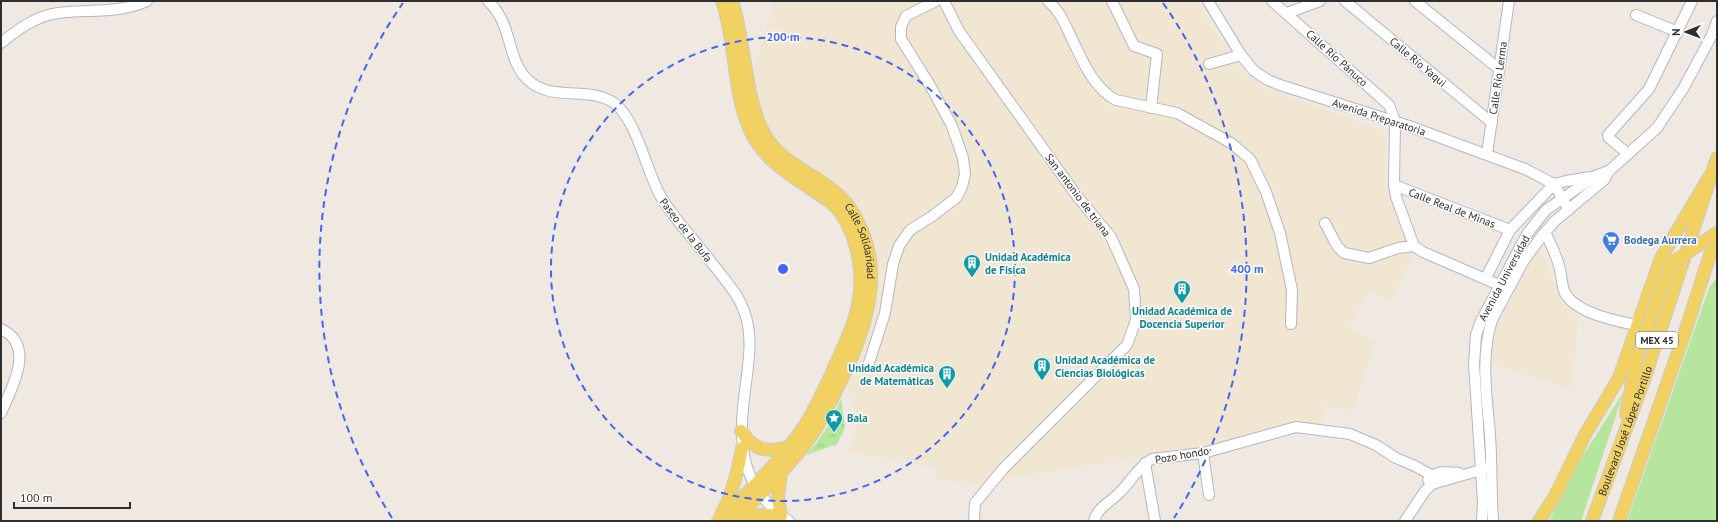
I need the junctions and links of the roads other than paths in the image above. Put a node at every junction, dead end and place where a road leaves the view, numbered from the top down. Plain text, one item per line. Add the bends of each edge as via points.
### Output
1 (147, 1) edge
2 (488, 1) edge
3 (722, 1) edge
4 (732, 1) edge
5 (936, 1) edge
6 (944, 1) edge
7 (1048, 1) edge
8 (1112, 1) edge
9 (1208, 1) edge
10 (1272, 1) edge
11 (1320, 1) edge
12 (1345, 1) edge
13 (1415, 1) edge
14 (1692, 1) edge
15 (1506, 3) edge
16 (1287, 13) junction
17 (1636, 15) dead end
18 (1717, 21) edge
19 (1678, 32) junction
20 (1, 43) edge
21 (1241, 55) junction
22 (1209, 64) dead end
23 (1499, 69) junction
24 (1151, 108) junction
25 (1395, 121) junction
26 (1492, 123) junction
27 (1487, 154) junction
28 (1628, 154) junction
29 (1717, 158) edge
30 (1609, 171) junction
31 (1711, 174) junction
32 (1595, 176) junction
33 (1554, 184) junction
34 (1394, 185) junction
35 (1561, 198) junction
36 (1568, 210) junction
37 (1326, 223) dead end
38 (1510, 230) junction
39 (1545, 232) junction
40 (1717, 233) edge
41 (1414, 246) junction
42 (1717, 260) edge
43 (1486, 278) junction
44 (1702, 279) junction
45 (1499, 285) junction
46 (1291, 324) dead end
47 (1636, 326) junction
48 (1, 329) edge
49 (1637, 356) junction
50 (868, 366) dead end
51 (1619, 378) junction
52 (1, 413) edge
53 (741, 431) junction
54 (1621, 440) junction
55 (788, 447) junction
56 (742, 448) junction
57 (1203, 453) junction
58 (1145, 463) junction
59 (1486, 468) junction
60 (780, 472) junction
61 (1465, 474) junction
62 (1431, 475) junction
63 (757, 490) junction
64 (1425, 491) junction
65 (1209, 495) dead end
66 (1554, 496) junction
67 (785, 518) edge
68 (718, 521) edge
69 (736, 521) edge
70 (974, 521) edge
71 (1094, 521) edge
72 (1155, 521) edge
73 (1405, 521) edge
74 (1482, 521) edge
75 (1493, 521) edge
76 (1539, 521) edge
77 (1544, 521) edge
78 (1592, 521) edge
79 (1618, 521) edge

1 - 20 street via 118,9 47,15 21,28
2 - 53 street, Paseo de la Bufa via 502,18 517,64 530,82 545,91 595,96 608,100 622,111 631,125 651,179 661,198 735,292 745,312 749,338
3 - 55 main road, Calle Solidaridad via 749,128 766,155 829,200 837,209 847,224 858,254 860,293 856,314 818,403 803,429
4 - 60 main road, Calle Solidaridad via 760,127 781,155 826,184 849,207 864,239 870,268 870,303 857,346 819,425
5 - 50 street via 906,16 901,26 901,39 952,126 963,158 965,174 956,198 910,230 899,246 893,264 885,312
6 - 70 street, San antonio de triana via 964,37 1077,196 1111,237 1134,289 1136,320 1126,345 1003,469 976,503
7 - 24 street via 1060,14 1084,63 1103,91 1116,100
8 - 24 street via 1134,46 1157,54
9 - 21 street, Avenida Preparatoria
10 - 16 street, Calle Río Pánuco
11 - 16 street
12 - 26 street, Calle Río Yaqui
13 - 23 street
14 - 19 street
15 - 23 street, Calle Río Lerma
16 - 25 street, Calle Río Pánuco via 1389,105
17 - 19 street
18 - 28 street, Avenida Universidad via 1683,89 1658,128
19 - 28 street via 1649,89 1608,135
21 - 22 street
21 - 25 street, Avenida Preparatoria via 1254,71 1268,80
23 - 26 street, Calle Río Lerma
24 - 46 street via 1187,118 1231,143 1250,160 1266,192 1280,233 1292,290
25 - 27 street, Avenida Preparatoria
25 - 34 street
26 - 27 street, Calle Río Lerma
27 - 33 street, Avenida Preparatoria
28 - 30 street, Avenida Universidad
29 - 31 main road, Boulevard José López Portillo / MEX 45
30 - 32 street, Avenida Universidad
30 - 36 street, Avenida Universidad via 1604,180
31 - 47 main road via 1661,258
31 - 54 main road, Boulevard José López Portillo / MEX 45 via 1644,380
32 - 33 street
32 - 35 street, Avenida Universidad
33 - 35 street
33 - 38 street
34 - 38 street, Calle Real de Minas
34 - 41 street
35 - 36 street
35 - 45 street, Avenida Universidad via 1546,210 1527,234
36 - 39 street, Avenida Universidad
37 - 41 street via 1337,246 1344,253 1369,258 1398,248
38 - 43 street
39 - 47 street via 1559,266 1568,298 1588,312
39 - 59 street, Avenida Universidad via 1524,262 1492,320 1489,331 1485,362
40 - 44 main road, Boulevard José López Portillo / MEX 45
40 - 49 main road, bridge via 1670,264
41 - 43 street
42 - 44 main road
43 - 45 street
44 - 79 main road, Boulevard José López Portillo / MEX 45
45 - 59 street, Avenida Universidad via 1481,321 1474,350 1474,386
47 - 51 main road
48 - 52 street via 14,341 20,358 18,373
49 - 51 main road
49 - 54 main road
51 - 66 main road via 1586,433
53 - 55 main road via 747,441 756,447 775,450
53 - 56 street, Paseo de la Bufa
54 - 78 main road, Boulevard José López Portillo / MEX 45
55 - 63 main road, Calle Solidaridad
56 - 63 street, Paseo de la Bufa via 748,471
56 - 68 main road via 726,505
57 - 58 street, Pozo hondo via 1152,459
57 - 62 street, Pozo hondo via 1296,427 1350,434
57 - 65 street
58 - 71 street, Pozo hondo via 1121,492 1095,516
58 - 72 street
59 - 61 street
59 - 74 street, Avenida Universidad
59 - 75 street, Avenida Universidad
60 - 63 main road, Calle Solidaridad
60 - 67 main road via 778,498
61 - 62 street via 1447,472
61 - 64 street via 1432,484
62 - 64 street via 1426,481
63 - 67 street, Paseo de la Bufa
63 - 68 main road
63 - 69 main road
64 - 73 street
66 - 76 main road
66 - 77 main road
67 - 69 main road via 758,515 746,516

